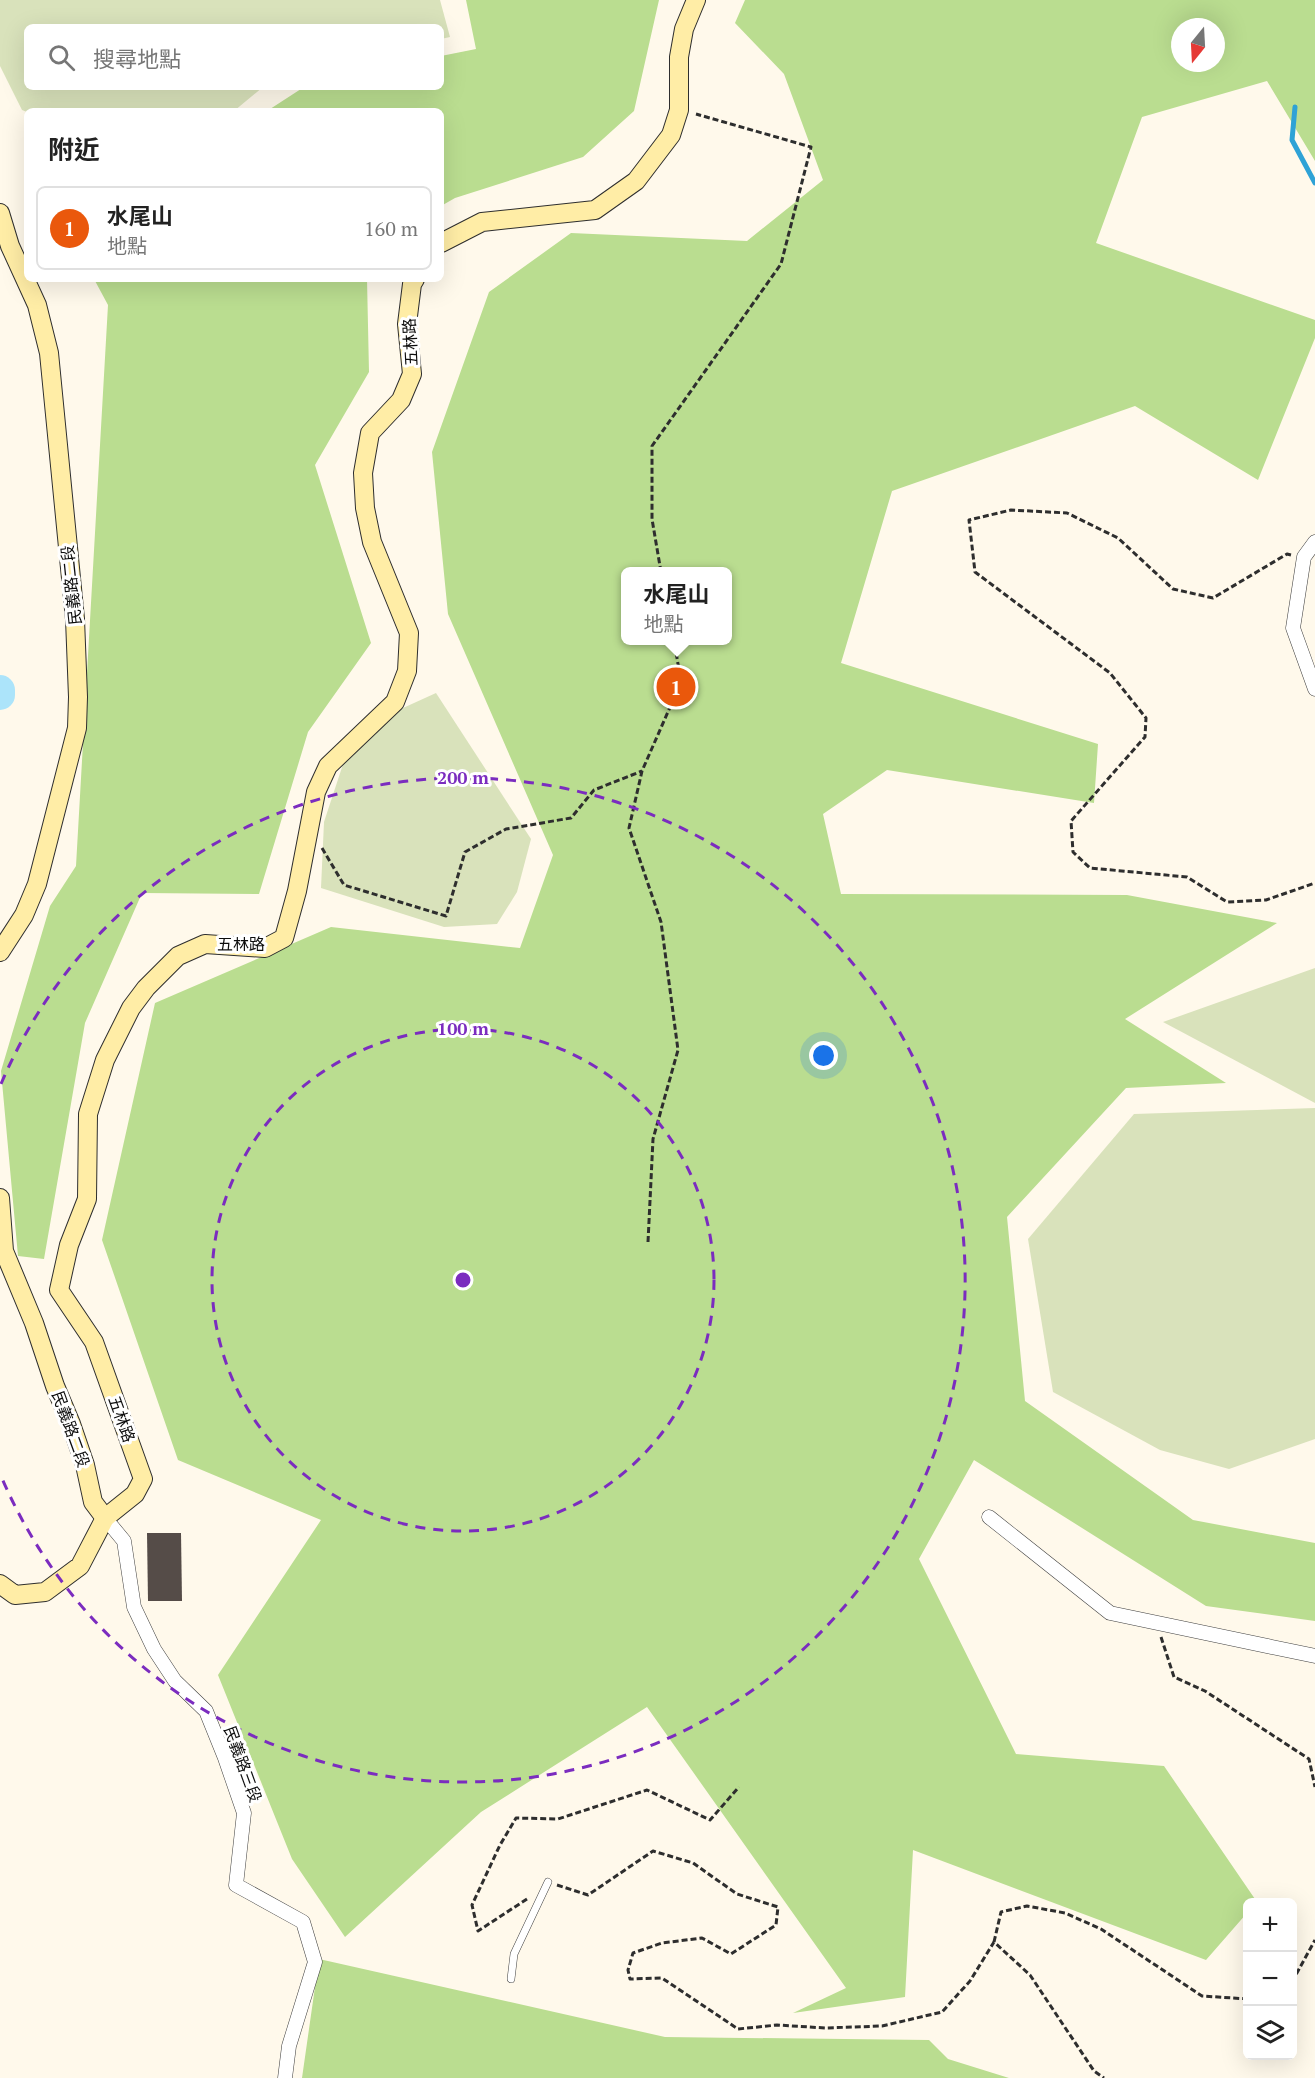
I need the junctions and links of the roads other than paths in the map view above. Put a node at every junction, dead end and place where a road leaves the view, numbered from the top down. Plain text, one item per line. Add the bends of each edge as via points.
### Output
1 (696, 0) edge
2 (0, 213) edge
3 (444, 241) edge
4 (24, 277) edge
5 (26, 282) edge
6 (413, 282) edge
7 (1315, 542) edge
8 (1315, 689) edge
9 (0, 952) edge
10 (0, 1198) edge
11 (989, 1517) dead end
12 (105, 1518) junction
13 (0, 1584) edge
14 (1315, 1656) edge
15 (548, 1882) road end
16 (511, 1979) dead end
17 (285, 2078) edge

1 - 3 main road via 684,29 679,57 680,110 671,135 636,181 595,210 482,222
2 - 4 main road, 民義路二段
5 - 9 main road, 民義路二段 via 37,305 49,354 75,619 77,728 37,884 24,915
6 - 12 main road, 五林路 via 407,324 412,374 401,400 370,433 363,473 372,542 409,633 406,671 395,702 328,766 316,792 284,938 265,948 205,944 178,956 131,1008 105,1060 88,1114 87,1199 69,1245 59,1290 94,1342 143,1479 135,1494
7 - 8 street via 1304,557 1293,628
10 - 12 main road, 民義路二段 via 4,1251 71,1424 93,1502
11 - 14 street via 1110,1613
12 - 13 main road via 80,1566 45,1592 15,1595
12 - 17 street, 民義路三段 via 124,1541 134,1607 149,1638 175,1681 206,1711 225,1758 243,1814 236,1885 303,1922 315,1962 289,2046
15 - 16 lane via 514,1954

